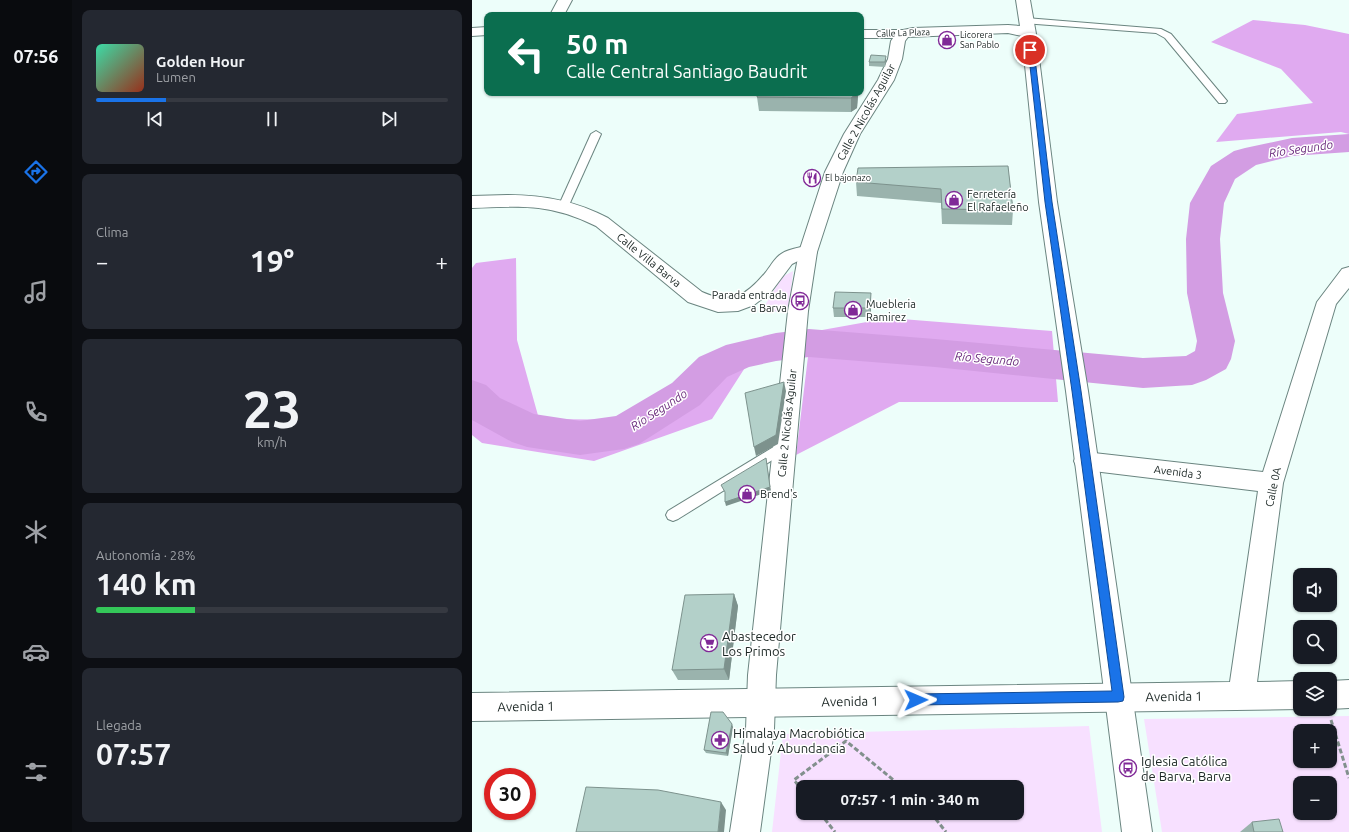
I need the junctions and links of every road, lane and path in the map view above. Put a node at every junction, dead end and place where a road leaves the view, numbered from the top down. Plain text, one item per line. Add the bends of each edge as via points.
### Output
1 (565, 0) edge
2 (1023, 0) edge
3 (1011, 8) edge
4 (559, 12) edge
5 (1028, 27) junction
6 (484, 31) edge
7 (944, 31) junction
8 (472, 32) edge
9 (864, 34) edge
10 (902, 34) junction
11 (1222, 101) dead end
12 (596, 134) dead end
13 (472, 202) edge
14 (564, 205) junction
15 (808, 252) junction
16 (1344, 281) edge
17 (785, 445) junction
18 (1085, 461) junction
19 (1271, 483) junction
20 (673, 515) dead end
21 (1349, 694) edge
22 (1242, 695) junction
23 (1293, 695) edge
24 (1118, 697) junction
25 (1337, 701) edge
26 (761, 702) junction
27 (472, 707) edge
28 (1333, 716) edge
29 (1349, 778) edge
30 (893, 780) edge
31 (796, 782) edge
32 (826, 820) edge
33 (937, 820) edge
34 (745, 832) edge
35 (835, 832) edge
36 (946, 832) edge
37 (1137, 832) edge

1 - 4 main road
2 - 5 main road
3 - 7 main road via 993,22 973,28
5 - 7 main road via 1020,30
5 - 11 lane via 1148,30 1165,34
5 - 18 main road via 1048,202
6 - 8 main road
7 - 10 main road, Calle La Plaza
9 - 10 main road, Calle La Plaza
10 - 15 main road, Calle 2 Nicolás Aguilar via 898,41 896,59 886,80 843,151
12 - 14 lane
13 - 14 main road, Calle Villa Barva via 537,201
14 - 15 main road, Calle Villa Barva via 585,212 602,222 695,297 719,306 733,306 752,299 787,258 797,253
15 - 17 main road, Calle 2 Nicolás Aguilar via 798,311
16 - 19 main road, Calle 0A via 1327,302
17 - 20 lane
17 - 26 main road, Calle 2 Nicolás Aguilar
18 - 19 main road, Avenida 3
18 - 24 main road
19 - 22 main road, Calle 0A
21 - 25 main road
22 - 23 main road, Avenida 1
22 - 24 main road, Avenida 1
24 - 26 main road, Avenida 1
24 - 37 main road
26 - 27 main road, Avenida 1
26 - 34 main road, Calle 2 Nicolás Aguilar via 760,728
28 - 29 path
30 - 31 path via 846,741 794,780
32 - 35 path
33 - 36 path

